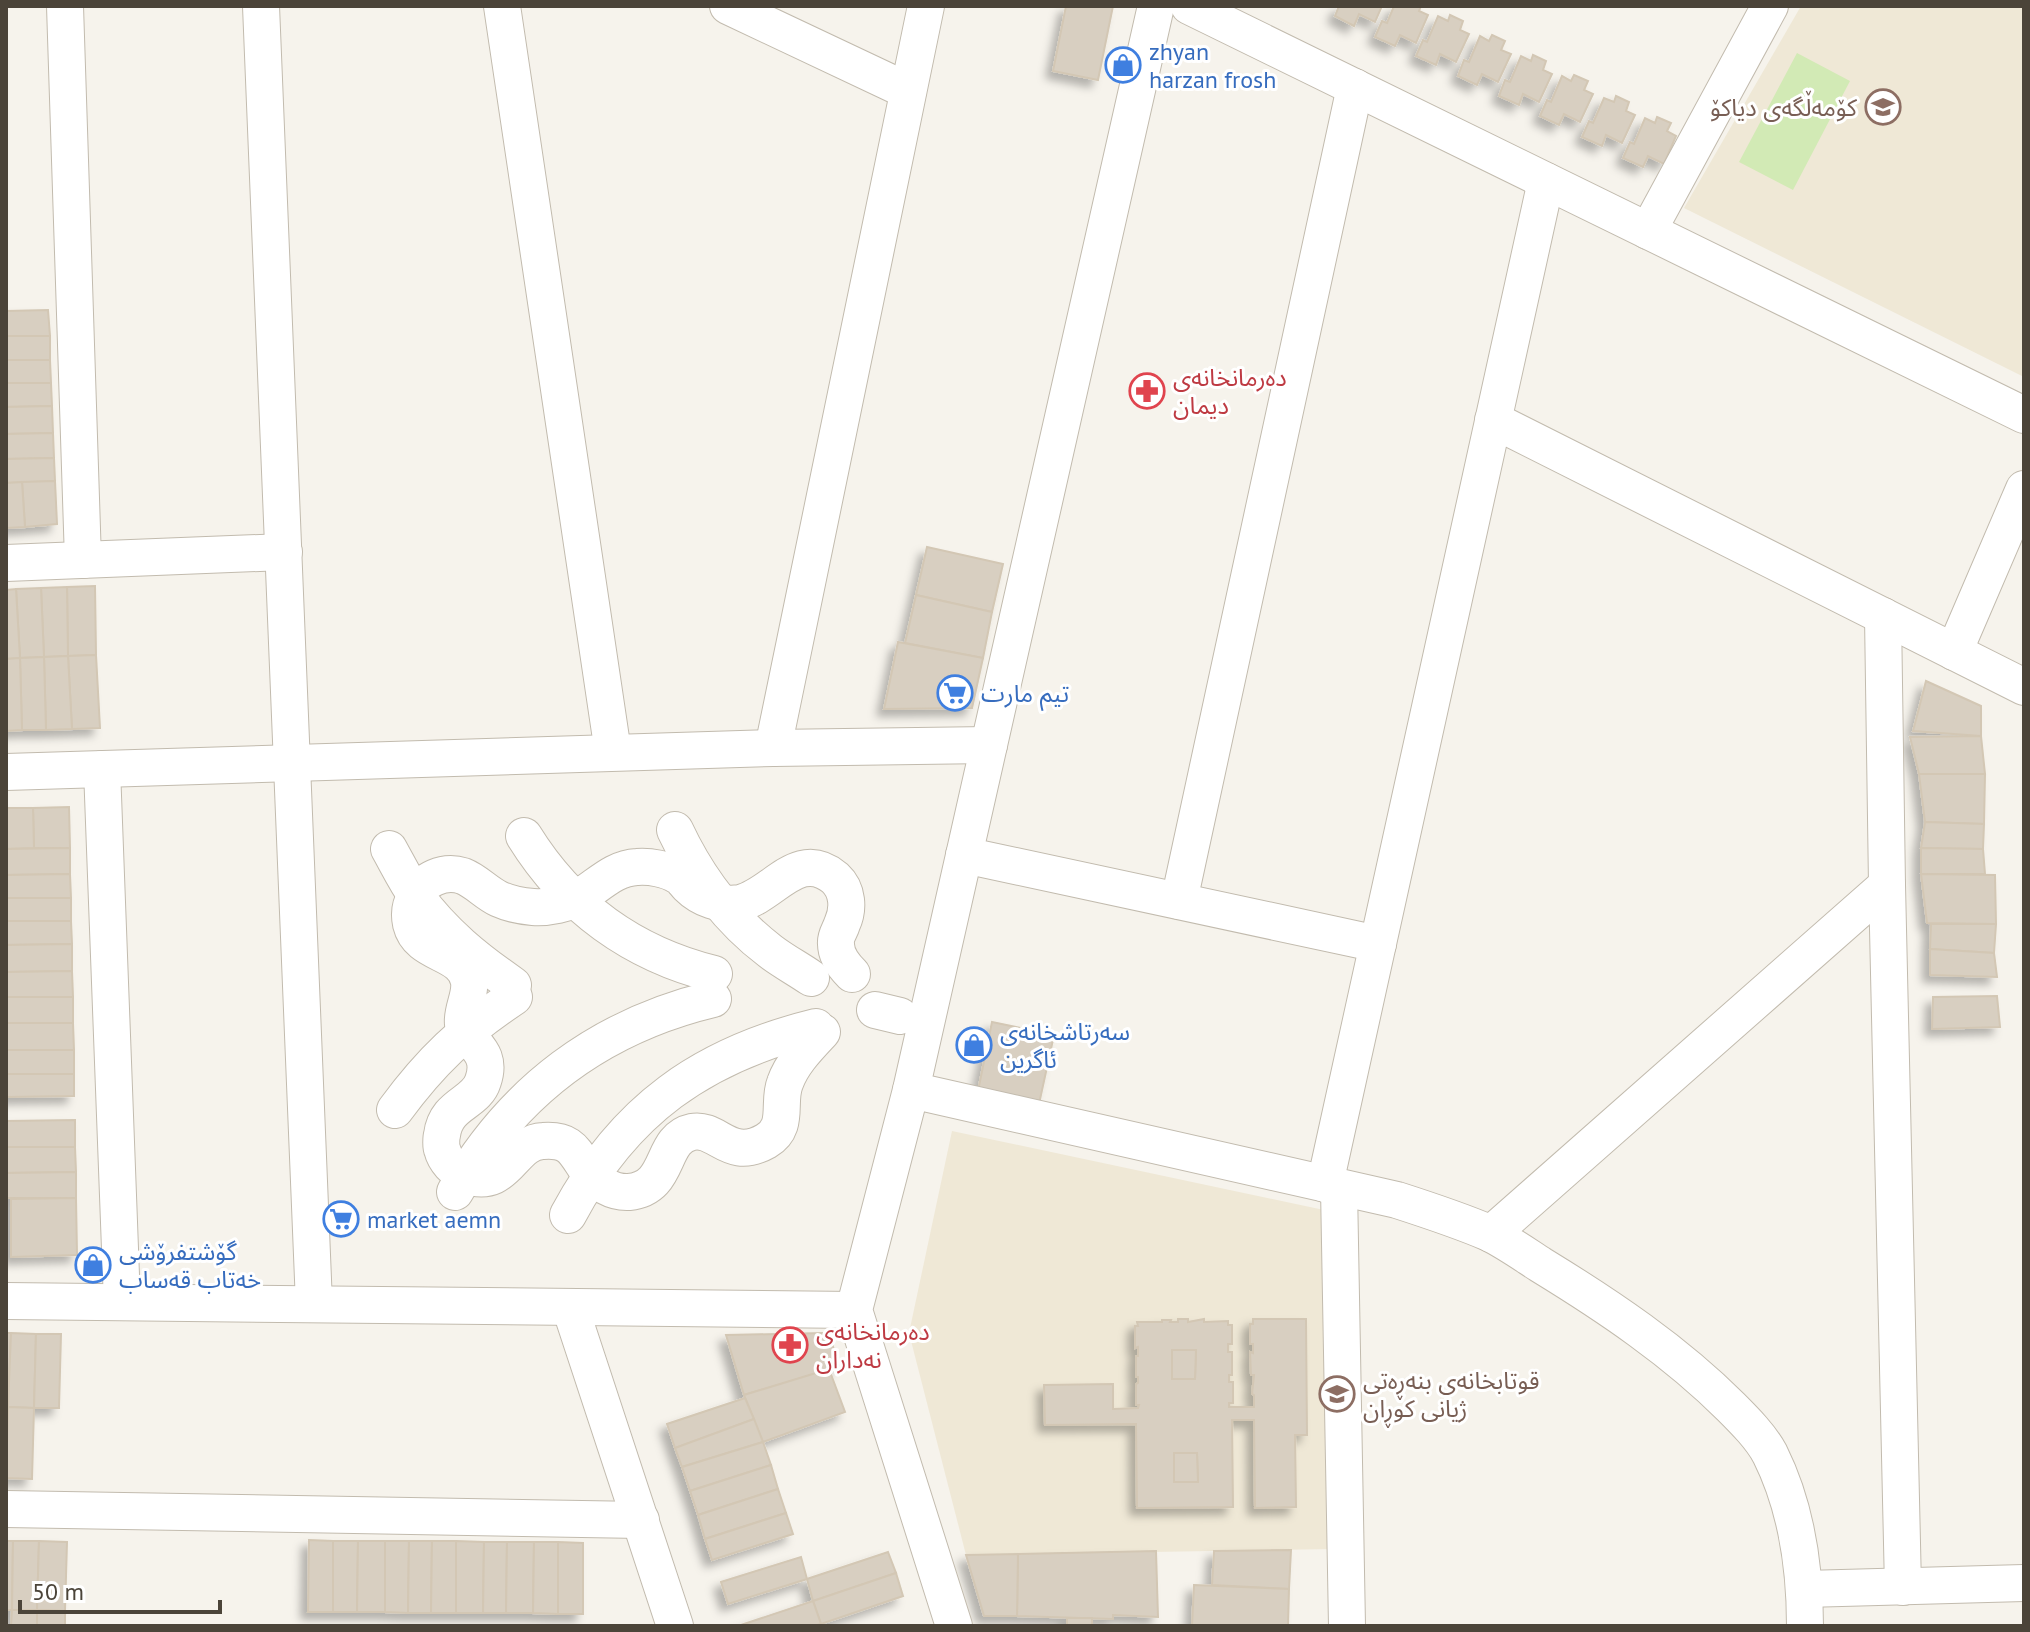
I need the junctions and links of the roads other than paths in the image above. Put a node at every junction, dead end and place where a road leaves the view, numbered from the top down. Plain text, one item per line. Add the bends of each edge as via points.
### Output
1 (65, 6) edge
2 (261, 6) edge
3 (502, 6) edge
4 (728, 6) edge
5 (926, 6) edge
6 (1156, 6) edge
7 (1189, 6) edge
8 (1759, 10) edge
9 (1355, 87) junction
10 (908, 91) junction
11 (1546, 181) junction
12 (1648, 231) junction
13 (2024, 415) edge
14 (1493, 420) junction
15 (2024, 489) edge
16 (284, 552) junction
17 (83, 560) junction
18 (6, 563) edge
19 (1883, 616) junction
20 (1954, 652) junction
21 (2024, 687) edge
22 (989, 745) junction
23 (773, 748) junction
24 (613, 752) junction
25 (292, 763) junction
26 (102, 769) junction
27 (6, 772) edge
28 (675, 830) dead end
29 (524, 836) dead end
30 (389, 849) dead end
31 (964, 855) junction
32 (1887, 885) junction
33 (415, 895) junction
34 (575, 900) junction
35 (1179, 901) junction
36 (720, 903) junction
37 (1378, 944) junction
38 (852, 974) dead end
39 (811, 978) dead end
40 (467, 1032) junction
41 (911, 1090) junction
42 (395, 1110) dead end
43 (592, 1176) junction
44 (459, 1186) junction
45 (1332, 1186) junction
46 (568, 1215) dead end
47 (1491, 1234) junction
48 (6, 1301) edge
49 (122, 1302) junction
50 (314, 1304) junction
51 (570, 1307) junction
52 (854, 1310) junction
53 (6, 1509) edge
54 (641, 1520) junction
55 (2024, 1583) edge
56 (1903, 1587) junction
57 (1805, 1589) junction
58 (675, 1626) edge
59 (954, 1626) edge
60 (1347, 1626) edge
61 (1805, 1626) edge

1 - 17 street
2 - 16 street
3 - 24 street
4 - 10 street
5 - 10 street
6 - 22 street
7 - 9 street
8 - 12 street
9 - 11 street
9 - 35 street
10 - 23 street
11 - 12 street
11 - 14 street
12 - 13 street
14 - 19 street
14 - 37 street
15 - 20 street
16 - 17 street
16 - 25 street
17 - 18 street
19 - 20 street
19 - 32 street
20 - 21 street
22 - 23 street
22 - 31 street
23 - 24 street
24 - 25 street
25 - 26 street
25 - 50 street
26 - 27 street
26 - 49 street
28 - 36 street
29 - 34 street
30 - 33 street
31 - 35 street
31 - 41 street
32 - 47 street
32 - 56 street
33 - 34 street via 436,876 450,874 517,905 538,908
33 - 40 street via 410,920 415,934 455,960 469,982 463,1021
33 - 40 street via 513,991
34 - 36 street via 613,874 652,867
34 - 44 street via 628,940 689,968 713,986 579,1055 504,1122
35 - 37 street
36 - 38 street via 754,899 791,872 825,872 845,896 847,907 835,945
36 - 39 street via 770,952
37 - 45 street
40 - 42 street via 434,1061
40 - 44 street via 482,1053 485,1075 481,1089 453,1110 441,1138 442,1150 459,1173
41 - 45 street
41 - 52 street
43 - 43 street via 611,1190 639,1191 657,1178 670,1149 694,1131 738,1148 764,1142 780,1122 790,1072 819,1029 764,1041 696,1075 632,1124
43 - 44 street via 566,1144 538,1141 501,1172
43 - 46 street
45 - 47 street via 1397,1200
45 - 60 street
47 - 57 street via 1659,1344 1743,1419 1769,1451 1784,1488 1798,1533
48 - 49 street
49 - 50 street
50 - 51 street
51 - 52 street
51 - 54 street
52 - 59 street
53 - 54 street
54 - 58 street
55 - 56 street
56 - 57 street
57 - 61 street

